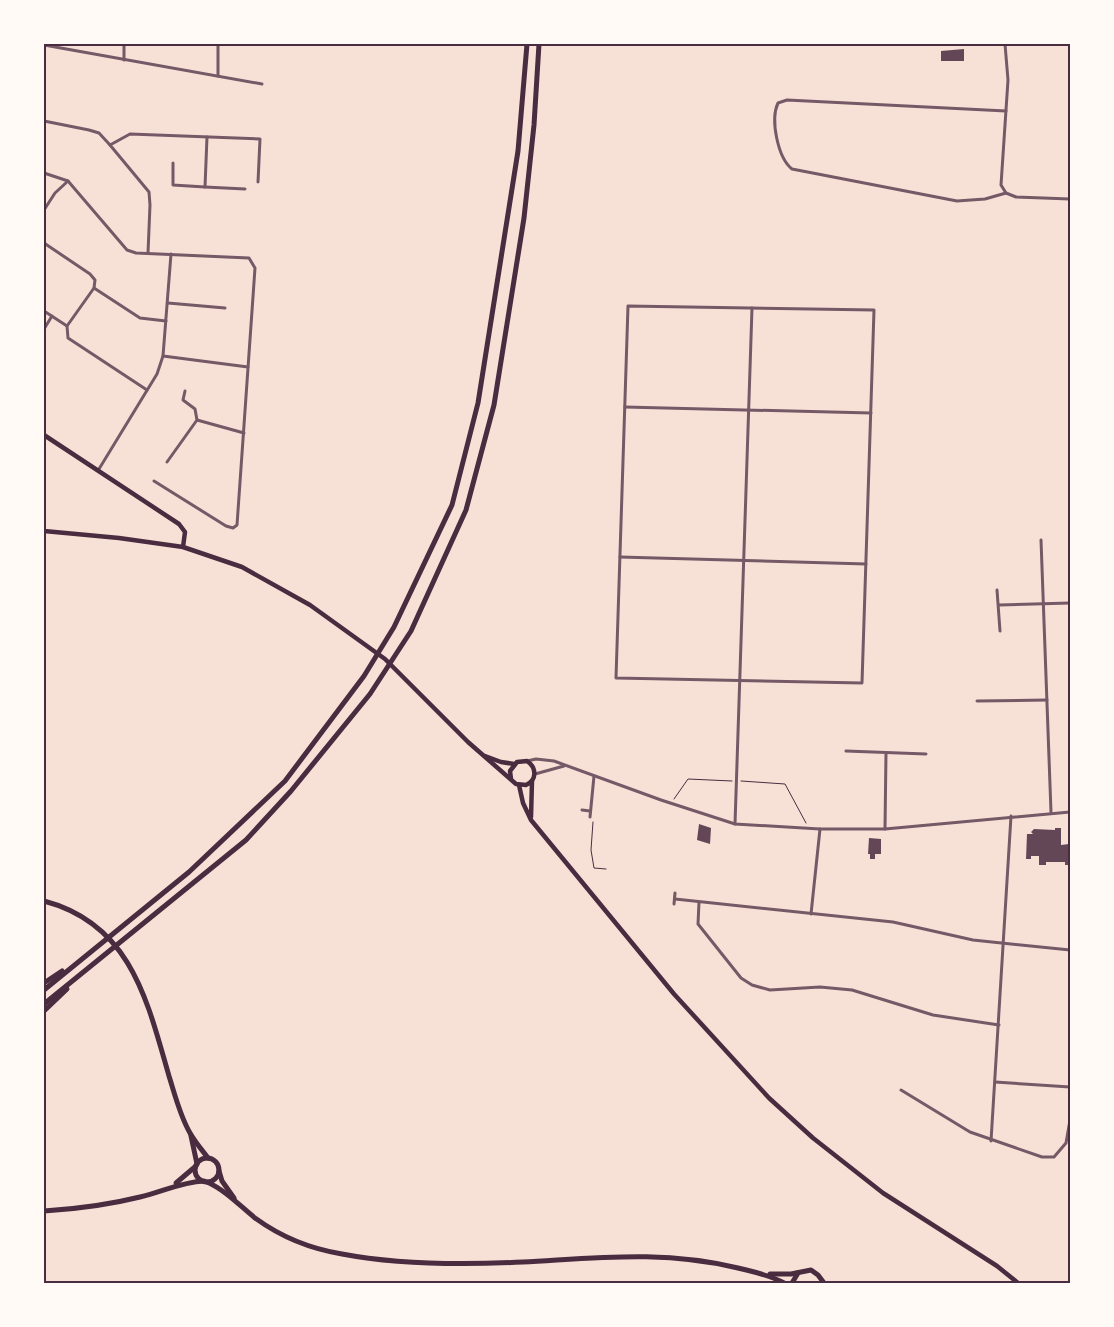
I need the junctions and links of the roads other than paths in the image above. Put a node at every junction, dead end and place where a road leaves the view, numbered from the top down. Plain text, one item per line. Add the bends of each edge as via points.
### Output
1 (124, 44) edge
2 (218, 44) edge
3 (527, 44) edge
4 (539, 44) edge
5 (1004, 44) edge
6 (44, 46) edge
7 (124, 60) junction
8 (218, 76) junction
9 (262, 84) dead end
10 (1006, 110) junction
11 (44, 121) edge
12 (206, 137) junction
13 (110, 145) junction
14 (173, 163) dead end
15 (44, 173) edge
16 (68, 181) junction
17 (258, 182) dead end
18 (205, 187) junction
19 (245, 189) dead end
20 (1006, 193) junction
21 (1070, 199) edge
22 (44, 210) edge
23 (44, 244) edge
24 (148, 253) junction
25 (170, 254) junction
26 (94, 288) junction
27 (168, 303) junction
28 (225, 308) dead end
29 (752, 308) junction
30 (44, 311) edge
31 (52, 316) junction
32 (166, 321) junction
33 (67, 326) junction
34 (44, 329) edge
35 (163, 356) junction
36 (248, 367) junction
37 (147, 390) junction
38 (185, 391) dead end
39 (625, 407) junction
40 (749, 410) junction
41 (871, 413) junction
42 (197, 420) junction
43 (244, 433) junction
44 (44, 435) edge
45 (167, 462) dead end
46 (99, 469) junction
47 (154, 481) dead end
48 (44, 531) edge
49 (1042, 540) dead end
50 (183, 547) junction
51 (620, 557) junction
52 (744, 560) junction
53 (866, 564) junction
54 (998, 590) dead end
55 (1070, 603) edge
56 (1044, 604) junction
57 (999, 605) junction
58 (1000, 631) dead end
59 (740, 680) junction
60 (1047, 700) junction
61 (977, 701) dead end
62 (846, 751) dead end
63 (886, 753) junction
64 (481, 754) junction
65 (926, 754) dead end
66 (527, 761) junction
67 (514, 764) junction
68 (564, 766) junction
69 (535, 774) junction
70 (594, 776) junction
71 (511, 779) junction
72 (532, 781) junction
73 (519, 785) junction
74 (582, 810) dead end
75 (590, 811) junction
76 (1051, 812) junction
77 (1070, 812) edge
78 (1011, 816) junction
79 (590, 817) road end
80 (531, 820) junction
81 (736, 824) junction
82 (820, 829) junction
83 (885, 829) junction
84 (675, 893) dead end
85 (675, 899) junction
86 (44, 901) edge
87 (699, 902) junction
88 (674, 904) dead end
89 (811, 914) junction
90 (1004, 944) junction
91 (1070, 950) edge
92 (102, 956) junction
93 (82, 958) junction
94 (44, 983) edge
95 (44, 990) edge
96 (44, 1004) edge
97 (44, 1011) edge
98 (999, 1025) junction
99 (994, 1082) junction
100 (1070, 1087) edge
101 (901, 1090) dead end
102 (1070, 1120) edge
103 (190, 1133) junction
104 (991, 1141) junction
105 (208, 1158) junction
106 (196, 1165) junction
107 (219, 1170) junction
108 (205, 1181) junction
109 (169, 1188) junction
110 (236, 1201) junction
111 (44, 1211) edge
112 (798, 1272) junction
113 (764, 1274) junction
114 (784, 1283) edge
115 (792, 1283) edge
116 (823, 1283) edge
117 (1018, 1283) edge

1 - 7 street
2 - 8 street
3 - 93 main road via 518,151 478,403 452,505 394,627 364,676 285,781 189,872
4 - 92 main road via 524,218 494,405 466,510 411,631 370,694 291,791 246,840
5 - 10 street via 1008,80
6 - 7 street
7 - 8 street
8 - 9 street
10 - 20 street via 1001,185
10 - 20 street via 788,100 778,103 775,110 779,150 784,163 792,169 957,201 985,199
11 - 13 street via 89,130 99,134
12 - 13 street via 130,134
12 - 17 street via 260,139
12 - 18 street
13 - 24 street via 149,192
14 - 18 street via 173,185
15 - 16 street
16 - 22 street
16 - 24 street via 127,250
18 - 19 street
20 - 21 street via 1016,197
23 - 26 street via 90,274
24 - 25 street
25 - 27 street
25 - 36 street via 249,258 255,268
26 - 32 street via 140,318
26 - 33 street
27 - 28 street
27 - 32 street
29 - 39 street via 628,306
29 - 40 street
29 - 41 street via 874,310
30 - 31 street
31 - 33 street
31 - 34 street
32 - 35 street
33 - 37 street via 68,338
35 - 36 street
35 - 37 street
36 - 43 street
37 - 46 street
38 - 42 street via 183,400 195,409
39 - 40 street
39 - 51 street
40 - 41 street
40 - 52 street
41 - 53 street
42 - 43 street
42 - 45 street
43 - 47 street via 238,525 232,528
44 - 46 main road
46 - 50 main road via 179,524 185,532
48 - 50 main road
49 - 56 street
50 - 64 main road via 242,567 298,598 358,639 385,659
51 - 52 street
51 - 59 street via 616,678
52 - 53 street
52 - 59 street
53 - 59 street via 862,683
54 - 57 street
55 - 56 street
56 - 57 street
56 - 60 street
57 - 58 street
59 - 81 street
60 - 61 street
60 - 76 street
62 - 63 street
63 - 65 street
63 - 83 street
64 - 67 main road
64 - 71 main road
66 - 67 main road via 520,760
66 - 68 street via 544,759
66 - 69 main road
67 - 71 main road via 510,771
68 - 69 street
68 - 70 street
69 - 72 main road
70 - 75 street
70 - 81 street
71 - 73 main road
72 - 73 main road
72 - 80 main road
73 - 80 main road
74 - 75 street
75 - 79 street
76 - 77 street
76 - 78 street
78 - 83 street
78 - 90 street
80 - 117 main road via 674,994 769,1098 813,1138 883,1193
81 - 82 street
82 - 83 street
82 - 89 street
84 - 85 street
85 - 87 street
85 - 88 street
86 - 103 main road via 65,907 92,923 112,941 130,965 148,1004
87 - 89 street
87 - 98 street via 698,924 741,978 752,984 770,990 820,987 852,990 934,1015
89 - 90 street via 893,922
90 - 91 street
90 - 98 street
92 - 96 main road
92 - 97 main road
93 - 94 main road
93 - 95 main road
98 - 99 street
99 - 100 street
99 - 104 street
101 - 104 street via 970,1132
102 - 104 street via 1066,1143 1054,1157 1042,1157
103 - 105 main road
103 - 106 main road
105 - 106 main road
105 - 107 main road via 215,1161
106 - 108 main road via 197,1177
106 - 109 main road
107 - 108 main road via 214,1179
107 - 110 main road via 222,1181
108 - 109 main road
108 - 110 main road
109 - 111 main road via 101,1206
110 - 113 main road via 263,1223 300,1243 359,1257 472,1263 643,1255 686,1258
112 - 113 main road
112 - 115 main road
112 - 116 main road via 811,1270
113 - 114 main road

